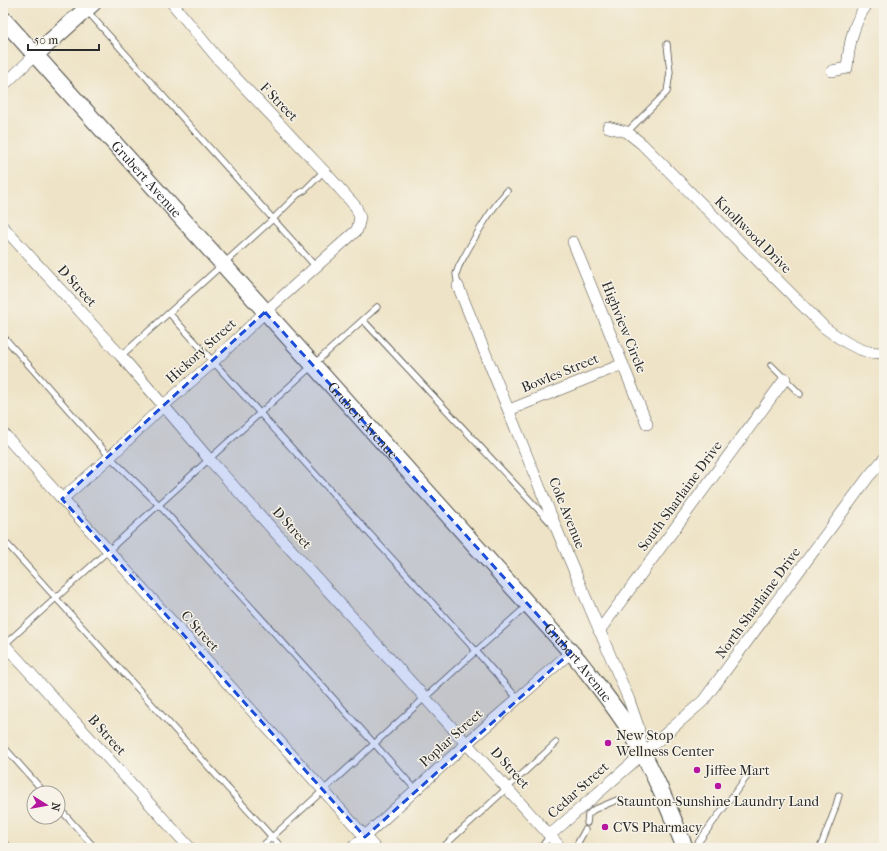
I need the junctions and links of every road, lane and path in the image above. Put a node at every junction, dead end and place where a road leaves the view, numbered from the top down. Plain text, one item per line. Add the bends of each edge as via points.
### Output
1 (172, 3) edge
2 (868, 3) edge
3 (86, 5) edge
4 (3, 19) edge
5 (667, 44) dead end
6 (35, 56) junction
7 (832, 71) dead end
8 (3, 86) edge
9 (608, 127) dead end
10 (626, 132) junction
11 (324, 171) junction
12 (507, 191) dead end
13 (273, 219) junction
14 (359, 224) joint
15 (3, 226) edge
16 (573, 242) dead end
17 (222, 264) junction
18 (316, 267) junction
19 (458, 286) joint
20 (377, 307) dead end
21 (266, 312) junction
22 (169, 313) junction
23 (363, 320) junction
24 (3, 336) edge
25 (884, 352) edge
26 (121, 356) junction
27 (213, 362) junction
28 (623, 364) junction
29 (313, 365) junction
30 (771, 365) dead end
31 (785, 379) junction
32 (800, 394) dead end
33 (164, 405) junction
34 (509, 410) junction
35 (260, 414) junction
36 (647, 424) dead end
37 (3, 433) edge
38 (110, 457) junction
39 (209, 459) junction
40 (884, 459) edge
41 (62, 498) junction
42 (158, 505) junction
43 (558, 530) junction
44 (8, 545) dead end
45 (108, 550) junction
46 (55, 598) junction
47 (528, 605) junction
48 (599, 631) junction
49 (4, 644) edge
50 (476, 651) junction
51 (571, 652) junction
52 (426, 698) junction
53 (518, 699) junction
54 (467, 743) junction
55 (556, 743) dead end
56 (374, 744) junction
57 (3, 746) edge
58 (643, 752) junction
59 (751, 771) dead end
60 (38, 785) edge
61 (508, 788) junction
62 (324, 790) junction
63 (416, 790) junction
64 (839, 795) dead end
65 (617, 800) dead end
66 (66, 816) edge
67 (587, 823) dead end
68 (584, 830) dead end
69 (550, 835) junction
70 (272, 837) junction
71 (365, 837) junction
72 (3, 845) edge
73 (6, 848) edge
74 (95, 848) edge
75 (190, 848) edge
76 (260, 848) edge
77 (282, 848) edge
78 (352, 848) edge
79 (375, 848) edge
80 (442, 848) edge
81 (541, 848) edge
82 (561, 848) edge
83 (575, 848) edge
84 (685, 848) edge
85 (694, 848) edge
86 (820, 848) edge

1 - 11 street, F Street via 219,60
2 - 7 street via 853,33 847,68
3 - 6 street
3 - 13 lane
4 - 6 street, Grubert Avenue
5 - 10 lane via 670,72 667,92
6 - 8 street
6 - 17 street, Grubert Avenue
9 - 10 street, Knollwood Drive
10 - 25 street, Knollwood Drive via 642,144 825,328 868,352
11 - 13 lane
11 - 14 street, F Street via 356,207
12 - 19 lane via 485,220 459,266 456,274
13 - 17 lane
13 - 18 lane
14 - 18 street, Hickory Street via 357,230
15 - 26 street, D Street
16 - 28 street, Highview Circle
17 - 21 street, Grubert Avenue
17 - 22 lane
18 - 21 street, Hickory Street
19 - 34 street, Cole Avenue
20 - 23 lane
21 - 27 street, Hickory Street
21 - 29 street, Grubert Avenue
22 - 26 lane
22 - 27 lane
23 - 29 lane
23 - 43 lane
24 - 38 lane
26 - 33 street, D Street
27 - 33 street, Hickory Street
27 - 35 lane
28 - 34 street, Bowles Street
28 - 36 street, Highview Circle
29 - 35 lane
29 - 47 street, Grubert Avenue
30 - 31 lane
31 - 32 lane
31 - 48 street, South Sharlaine Drive
33 - 38 street, Hickory Street
33 - 39 street, D Street
34 - 43 street, Cole Avenue
35 - 39 lane
35 - 50 lane
37 - 41 street, C Street
38 - 41 street, Hickory Street
38 - 42 lane
39 - 42 lane
39 - 52 street, D Street
40 - 58 street, North Sharlaine Drive via 713,689 696,707
41 - 45 street, C Street
42 - 45 lane
42 - 56 lane
43 - 48 street, Cole Avenue
44 - 46 lane
45 - 46 lane
45 - 62 street, C Street
46 - 49 lane
46 - 70 lane
47 - 50 lane
47 - 51 street, Grubert Avenue
48 - 58 street, Cole Avenue via 634,713
49 - 75 street, B Street
50 - 52 lane
50 - 53 lane
51 - 53 street, Poplar Street
51 - 58 street, Grubert Avenue via 619,714
52 - 54 street, D Street
52 - 56 lane
53 - 54 street, Poplar Street
54 - 61 street, D Street
54 - 63 street, Poplar Street
55 - 61 lane
56 - 62 lane
56 - 63 lane
57 - 60 lane
58 - 69 street, Cedar Street
58 - 84 street, Grubert Avenue
59 - 85 lane
61 - 69 street, D Street
61 - 80 lane
62 - 70 lane
62 - 71 street, C Street
63 - 71 street, Poplar Street
64 - 86 lane
65 - 67 lane via 593,810 588,815
66 - 74 lane
68 - 83 lane
69 - 81 lane
69 - 82 street, D Street
70 - 76 lane
70 - 77 lane
71 - 78 street, Poplar Street
71 - 79 street, C Street
72 - 73 street

